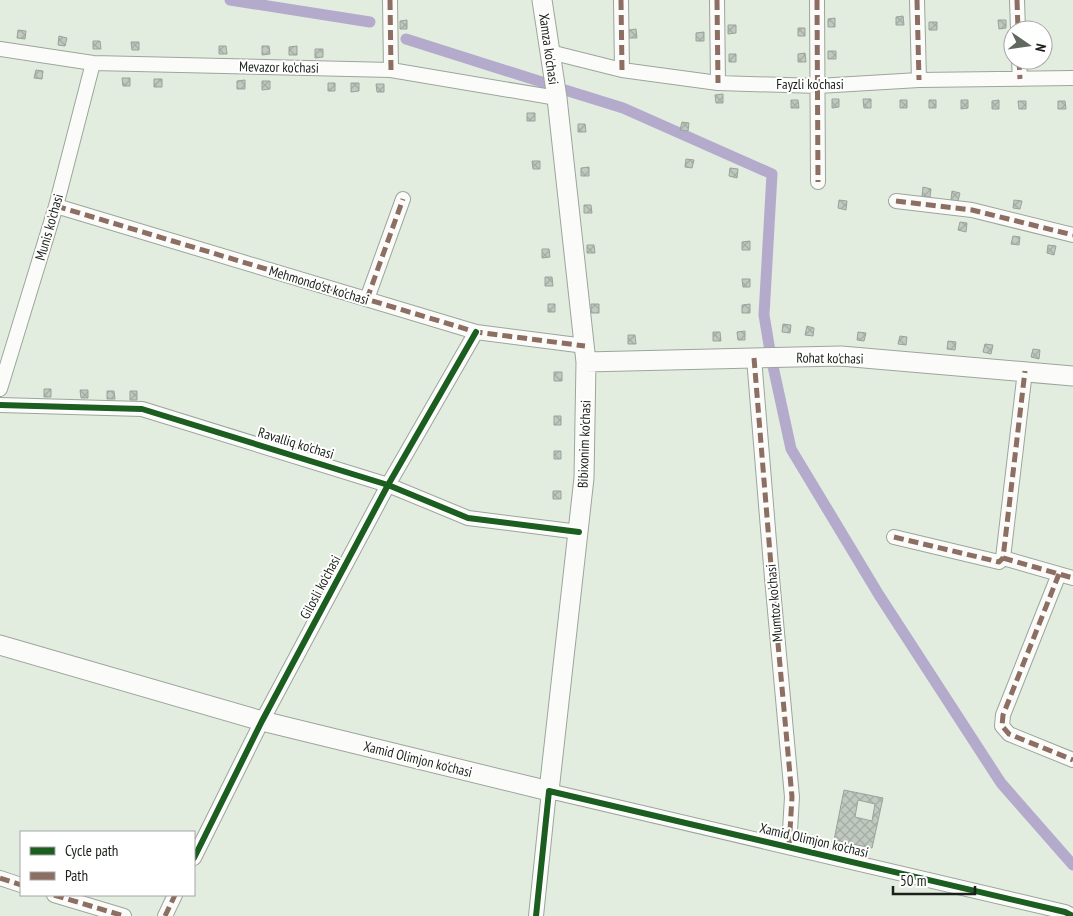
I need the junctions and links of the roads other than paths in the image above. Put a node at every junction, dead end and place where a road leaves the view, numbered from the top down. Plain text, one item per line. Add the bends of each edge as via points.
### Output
1 (390, 0) edge
2 (542, 0) edge
3 (621, 0) edge
4 (717, 0) edge
5 (817, 0) edge
6 (917, 0) edge
7 (1017, 0) edge
8 (1018, 20) edge
9 (0, 49) edge
10 (550, 52) junction
11 (93, 63) junction
12 (392, 70) junction
13 (622, 70) junction
14 (1020, 70) edge
15 (1073, 78) edge
16 (1020, 79) junction
17 (919, 80) junction
18 (718, 83) junction
19 (818, 86) junction
20 (557, 98) junction
21 (818, 182) dead end
22 (402, 199) dead end
23 (896, 201) dead end
24 (56, 206) junction
25 (1073, 235) edge
26 (367, 299) junction
27 (476, 332) junction
28 (586, 354) junction
29 (754, 358) junction
30 (1025, 371) junction
31 (1073, 376) edge
32 (0, 389) edge
33 (0, 405) edge
34 (388, 485) junction
35 (579, 532) junction
36 (894, 537) dead end
37 (1003, 558) junction
38 (1059, 574) junction
39 (1073, 578) edge
40 (0, 645) edge
41 (262, 722) junction
42 (1073, 760) edge
43 (549, 791) junction
44 (790, 847) junction
45 (195, 856) edge
46 (0, 878) edge
47 (20, 885) edge
48 (57, 896) edge
49 (175, 896) edge
50 (124, 916) edge
51 (165, 916) edge
52 (536, 916) edge
53 (1073, 916) edge

1 - 12 street
2 - 10 main road, Xamza ko'chasi
3 - 13 street
4 - 18 street
5 - 19 street
6 - 17 street
7 - 8 street
9 - 11 street, Mevazor ko'chasi
10 - 13 street, Fayzli ko'chasi
10 - 20 main road, Xamza ko'chasi
11 - 12 street, Mevazor ko'chasi
11 - 24 street, Munis ko'chasi
12 - 20 street, Mevazor ko'chasi
13 - 18 street, Fayzli ko'chasi
14 - 16 street
15 - 16 street, Fayzli ko'chasi
16 - 17 street, Fayzli ko'chasi
17 - 19 street, Fayzli ko'chasi
18 - 19 street, Fayzli ko'chasi
19 - 21 street
20 - 28 main road, Bibixonim ko'chasi
22 - 26 street
23 - 25 street via 972,210
24 - 26 street, Mehmondo'st ko'chasi
24 - 32 street, Munis ko'chasi
26 - 27 street, Mehmondo'st ko'chasi
27 - 28 street, Mehmondo'st ko'chasi
27 - 34 street, Gilosli ko'chasi
28 - 29 main road, Rohat ko'chasi
28 - 35 main road, Bibixonim ko'chasi via 584,478
29 - 30 main road, Rohat ko'chasi via 841,356
29 - 44 street, Mumtoz ko'chasi via 792,797
30 - 31 main road, Rohat ko'chasi
30 - 37 street
33 - 34 street, Ravalliq ko'chasi via 142,409
34 - 35 street, Ravalliq ko'chasi via 468,518
34 - 41 street, Gilosli ko'chasi
35 - 43 main road, Bibixonim ko'chasi
36 - 37 street via 998,562
37 - 38 street
38 - 39 street
38 - 42 street via 1002,715 1002,726 1008,734
40 - 41 main road, Xamid Olimjon ko'chasi
41 - 43 main road, Xamid Olimjon ko'chasi
41 - 45 street, Gilosli ko'chasi
43 - 44 street, Xamid Olimjon ko'chasi
43 - 52 street
44 - 53 street, Xamid Olimjon ko'chasi
46 - 47 street
48 - 50 street
49 - 51 street

